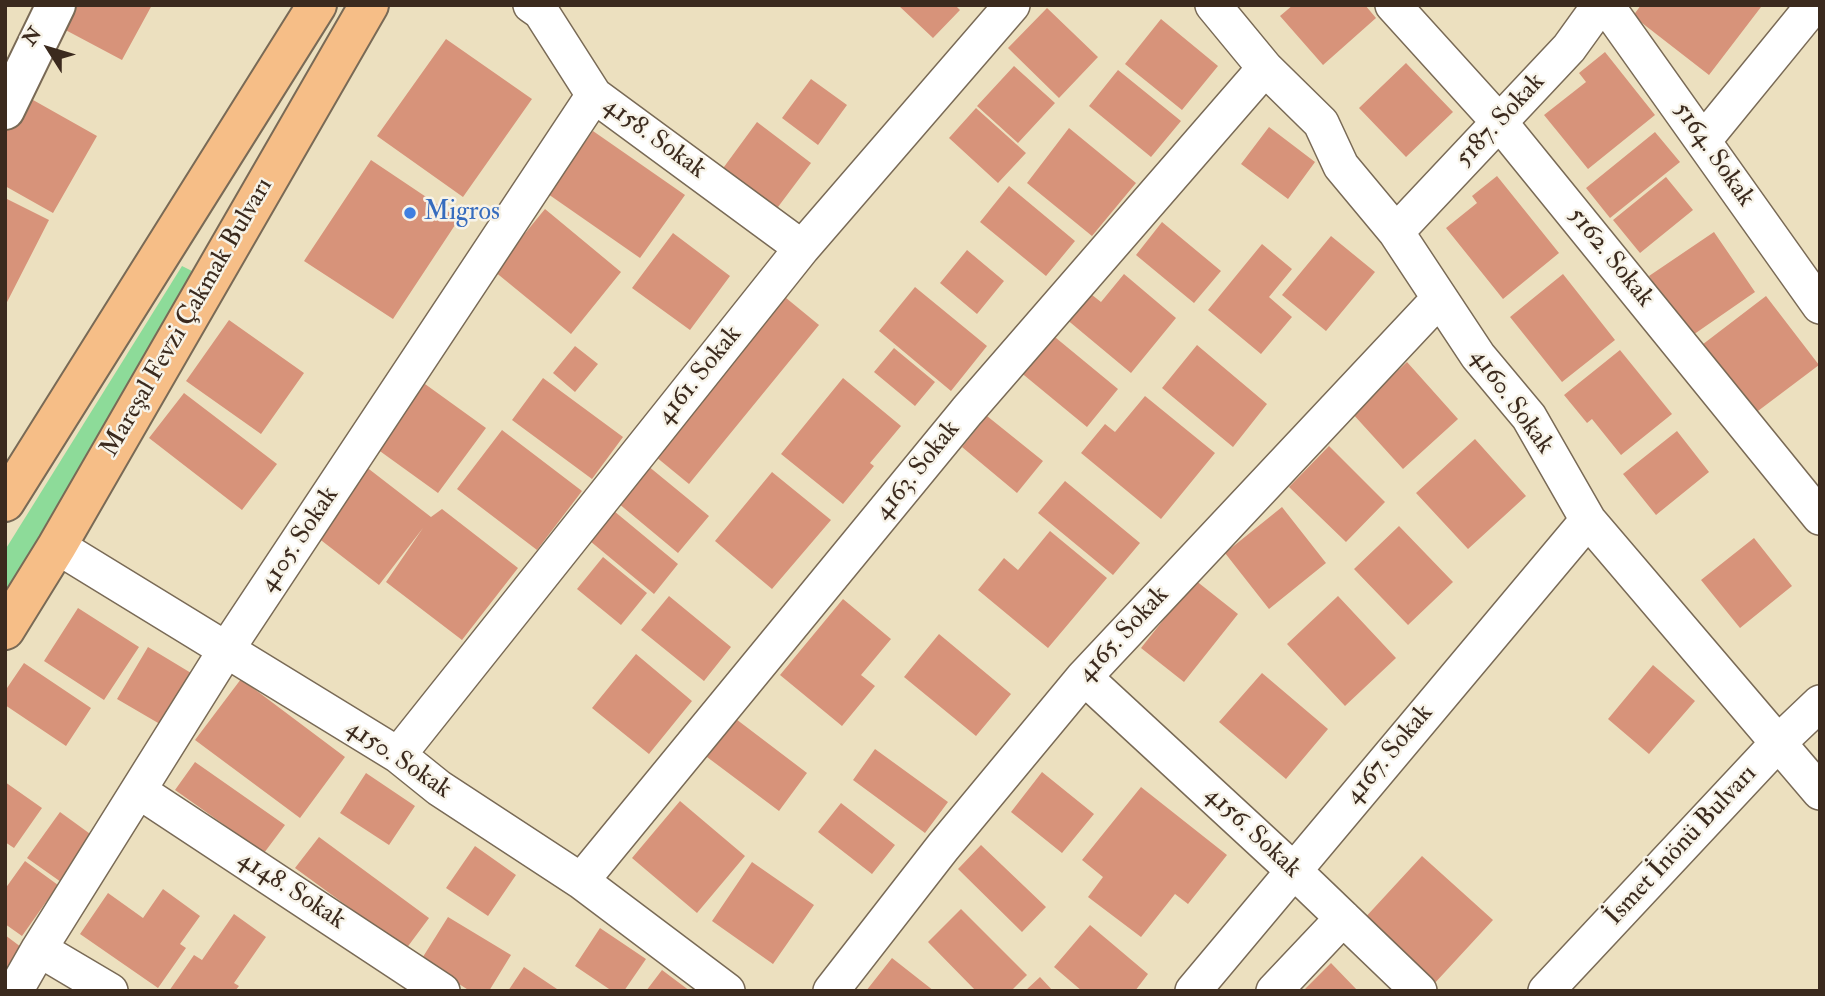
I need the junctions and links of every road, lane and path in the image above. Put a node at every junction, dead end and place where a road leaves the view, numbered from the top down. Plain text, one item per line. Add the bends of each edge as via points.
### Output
1 (56, 5) edge
2 (317, 5) edge
3 (369, 5) edge
4 (1012, 5) edge
5 (1213, 5) edge
6 (1394, 5) edge
7 (1600, 5) edge
8 (1606, 5) edge
9 (540, 8) edge
10 (1814, 15) edge
11 (1265, 68) junction
12 (593, 94) junction
13 (5, 110) edge
14 (1500, 123) junction
15 (1703, 141) junction
16 (1396, 232) junction
17 (802, 248) junction
18 (1439, 299) junction
19 (1820, 306) edge
20 (5, 502) edge
21 (1820, 517) edge
22 (1588, 520) junction
23 (57, 546) junction
24 (5, 630) edge
25 (226, 650) junction
26 (1084, 677) junction
27 (1820, 703) edge
28 (1779, 743) junction
29 (398, 755) junction
30 (139, 791) junction
31 (1820, 792) edge
32 (1293, 870) junction
33 (581, 881) junction
34 (1343, 918) junction
35 (39, 949) junction
36 (15, 991) edge
37 (110, 991) edge
38 (442, 991) edge
39 (727, 991) edge
40 (831, 991) edge
41 (1193, 991) edge
42 (1274, 991) edge
43 (1419, 991) edge
44 (1546, 991) edge

1 - 13 street
2 - 20 highway, Mareşal Fevzi Çakmak Bulvarı
3 - 23 highway, Mareşal Fevzi Çakmak Bulvarı
4 - 17 street, 4161. Sokak
5 - 11 street, 4160. Sokak
6 - 14 street, 5162. Sokak
7 - 14 street, 5187. Sokak via 1569,48
8 - 15 street, 5164. Sokak
9 - 12 street, 4158. Sokak
10 - 15 street
11 - 16 street, 4160. Sokak via 1321,123 1341,166
11 - 33 street, 4163. Sokak via 967,411
12 - 17 street, 4158. Sokak
12 - 25 street, 4105. Sokak
14 - 16 street, 5187. Sokak
14 - 21 street, 5162. Sokak
15 - 19 street, 5164. Sokak
16 - 18 street, 4160. Sokak
17 - 29 street, 4161. Sokak
18 - 22 street, 4160. Sokak via 1478,356 1529,417
18 - 26 street, 4165. Sokak
22 - 28 street, 4160. Sokak
22 - 32 street, 4167. Sokak
23 - 24 highway, Mareşal Fevzi Çakmak Bulvarı
23 - 25 street, 4150. Sokak
25 - 29 street, 4150. Sokak
25 - 30 street, 4105. Sokak
26 - 32 street, 4156. Sokak
26 - 40 street, 4165. Sokak via 943,846
27 - 28 street, İsmet İnönü Bulvarı
28 - 31 street, 4160. Sokak
28 - 44 street, İsmet İnönü Bulvarı
29 - 33 street, 4150. Sokak via 439,788
30 - 35 street, 4105. Sokak
30 - 38 street, 4148. Sokak
32 - 34 street, 4156. Sokak
32 - 41 street, 4167. Sokak
33 - 39 street, 4150. Sokak
34 - 42 street
34 - 43 street, 4156. Sokak
35 - 36 street, 4105. Sokak
35 - 37 street

